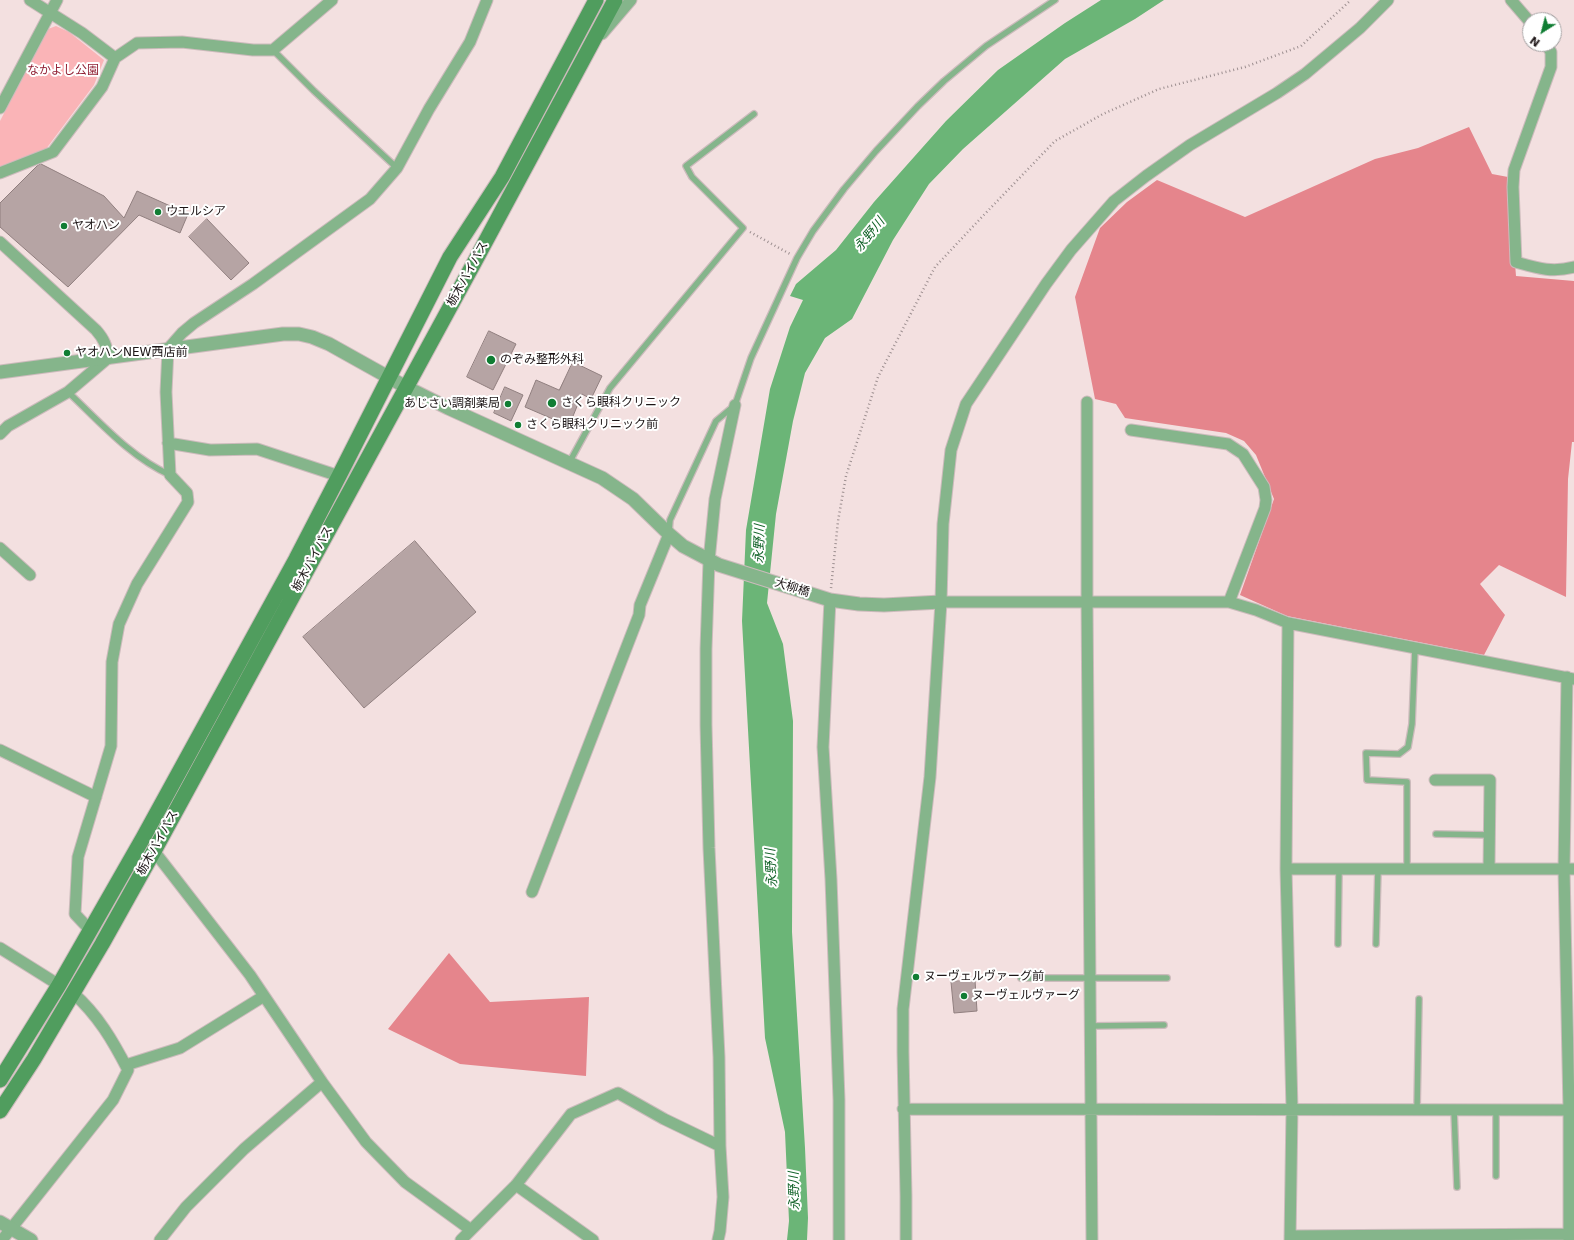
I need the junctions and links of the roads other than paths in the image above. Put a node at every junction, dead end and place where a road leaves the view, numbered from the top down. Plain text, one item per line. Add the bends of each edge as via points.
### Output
1 (30, 0) edge
2 (57, 0) edge
3 (332, 0) edge
4 (487, 0) edge
5 (586, 0) edge
6 (596, 0) edge
7 (614, 0) edge
8 (631, 0) edge
9 (1055, 0) edge
10 (1388, 0) edge
11 (1511, 0) edge
12 (50, 13) junction
13 (1522, 13) edge
14 (585, 20) junction
15 (273, 50) junction
16 (587, 52) junction
17 (1551, 52) edge
18 (116, 58) junction
19 (0, 108) edge
20 (754, 114) dead end
21 (397, 168) junction
22 (0, 173) edge
23 (0, 242) edge
24 (1574, 268) edge
25 (168, 349) junction
26 (108, 358) junction
27 (0, 372) edge
28 (389, 377) junction
29 (406, 387) junction
30 (68, 392) junction
31 (1087, 402) dead end
32 (735, 405) junction
33 (1132, 430) dead end
34 (0, 434) edge
35 (168, 443) junction
36 (569, 463) junction
37 (170, 475) junction
38 (339, 476) junction
39 (669, 534) junction
40 (0, 548) edge
41 (714, 563) junction
42 (30, 575) dead end
43 (825, 598) junction
44 (1086, 601) junction
45 (941, 602) junction
46 (1229, 602) junction
47 (1288, 623) junction
48 (1415, 648) junction
49 (1571, 678) edge
50 (0, 750) edge
51 (1435, 780) dead end
52 (96, 797) junction
53 (1436, 834) dead end
54 (1490, 835) junction
55 (154, 851) junction
56 (1407, 868) junction
57 (1286, 869) junction
58 (1339, 869) junction
59 (1378, 869) junction
60 (1489, 869) junction
61 (1569, 869) edge
62 (532, 892) dead end
63 (90, 930) junction
64 (1338, 944) dead end
65 (1376, 944) dead end
66 (0, 948) edge
67 (1570, 949) edge
68 (1021, 978) dead end
69 (1167, 978) dead end
70 (1090, 979) junction
71 (58, 985) junction
72 (73, 993) junction
73 (264, 996) junction
74 (1419, 999) dead end
75 (1164, 1025) dead end
76 (1091, 1026) junction
77 (126, 1065) junction
78 (0, 1080) edge
79 (322, 1082) junction
80 (903, 1109) junction
81 (1092, 1110) junction
82 (1292, 1110) junction
83 (1417, 1110) junction
84 (1454, 1110) junction
85 (1496, 1110) junction
86 (1572, 1110) edge
87 (0, 1111) edge
88 (720, 1146) junction
89 (1496, 1176) dead end
90 (516, 1185) junction
91 (1457, 1187) dead end
92 (6, 1225) edge
93 (471, 1230) junction
94 (1571, 1236) edge
95 (1290, 1238) edge
96 (2, 1240) edge
97 (31, 1240) edge
98 (160, 1240) edge
99 (461, 1240) edge
100 (593, 1240) edge
101 (718, 1240) edge
102 (839, 1240) edge
103 (906, 1240) edge
104 (1092, 1240) edge

1 - 12 street
2 - 12 street
3 - 15 street
4 - 21 street via 470,42
5 - 14 street
6 - 14 main road, 栃木バイパス
7 - 16 main road, 栃木バイパス
8 - 16 street
9 - 32 lane via 986,46 944,81 876,151 844,189 797,258 751,358
10 - 45 street via 1360,28 1305,74 1190,145 1114,201 1071,250 966,404 951,450 944,524
11 - 13 street
12 - 18 street
12 - 19 street
14 - 28 main road, 栃木バイパス via 502,177 450,257
15 - 18 street via 182,42 137,43
15 - 21 lane
16 - 29 main road, 栃木バイパス
17 - 24 street via 1551,67 1514,170 1516,262 1546,270
18 - 22 street via 102,87 53,152
20 - 36 lane via 686,166 692,177 743,228 610,388
21 - 25 street via 370,199 253,284 194,323 182,332
23 - 26 street via 104,338
25 - 26 street, 大柳橋
25 - 28 street, 大柳橋 via 299,334 329,344
25 - 35 street
26 - 27 street, 大柳橋
26 - 30 street
28 - 29 street, 大柳橋
28 - 38 main road, 栃木バイパス
29 - 36 street, 大柳橋
29 - 55 main road, 栃木バイパス
30 - 34 street via 8,426
30 - 37 lane via 121,442 156,469
31 - 44 street
32 - 39 lane via 716,421 705,441 670,520
32 - 41 street via 715,499
33 - 46 street via 1228,444 1244,454 1264,487 1265,508
35 - 37 street
35 - 38 street via 210,450 257,449
36 - 39 street, 大柳橋 via 618,488
37 - 52 street via 187,493 188,502 137,584 119,624 112,662 111,746
38 - 63 main road, 栃木バイパス via 147,831
39 - 41 street, 大柳橋 via 683,546
39 - 62 street
40 - 42 street
41 - 43 street, 大柳橋
41 - 88 street via 706,649 706,726
43 - 45 street, 大柳橋 via 884,605
43 - 102 street via 824,748 839,1100
44 - 45 street
44 - 46 street
44 - 70 street
45 - 80 street via 930,777 903,1009
46 - 47 street
47 - 48 street
47 - 57 street
48 - 49 street
48 - 56 lane via 1412,724 1408,747 1398,754 1366,753 1367,780 1407,782
49 - 61 street
50 - 52 street
51 - 54 street via 1490,780
52 - 63 street via 78,857 75,914
53 - 54 lane
54 - 60 street
55 - 72 main road, 栃木バイパス
55 - 73 street
56 - 59 street
56 - 60 street
57 - 58 street
57 - 82 street
58 - 59 street
58 - 64 lane
59 - 65 lane
60 - 61 street
61 - 67 street
63 - 71 main road, 栃木バイパス
66 - 71 street
67 - 86 street
68 - 70 lane
69 - 70 lane
70 - 76 street
71 - 78 main road, 栃木バイパス
72 - 77 street via 86,1004 113,1040
72 - 87 main road, 栃木バイパス via 34,1060
73 - 77 street via 180,1048
73 - 79 street
74 - 83 lane
75 - 76 lane
76 - 81 street
77 - 92 street via 128,1070 113,1100
79 - 93 street via 370,1147 405,1182
79 - 98 street via 244,1149 186,1207
80 - 81 street
80 - 103 street
81 - 82 street
81 - 104 street
82 - 83 street
82 - 95 street
83 - 84 street
84 - 85 street
84 - 91 lane
85 - 86 street
85 - 89 lane
86 - 94 street
88 - 90 street via 664,1120 618,1093 571,1114
88 - 101 street via 723,1197
90 - 93 street
90 - 100 street
92 - 96 street
92 - 97 street
93 - 99 street
94 - 95 street

